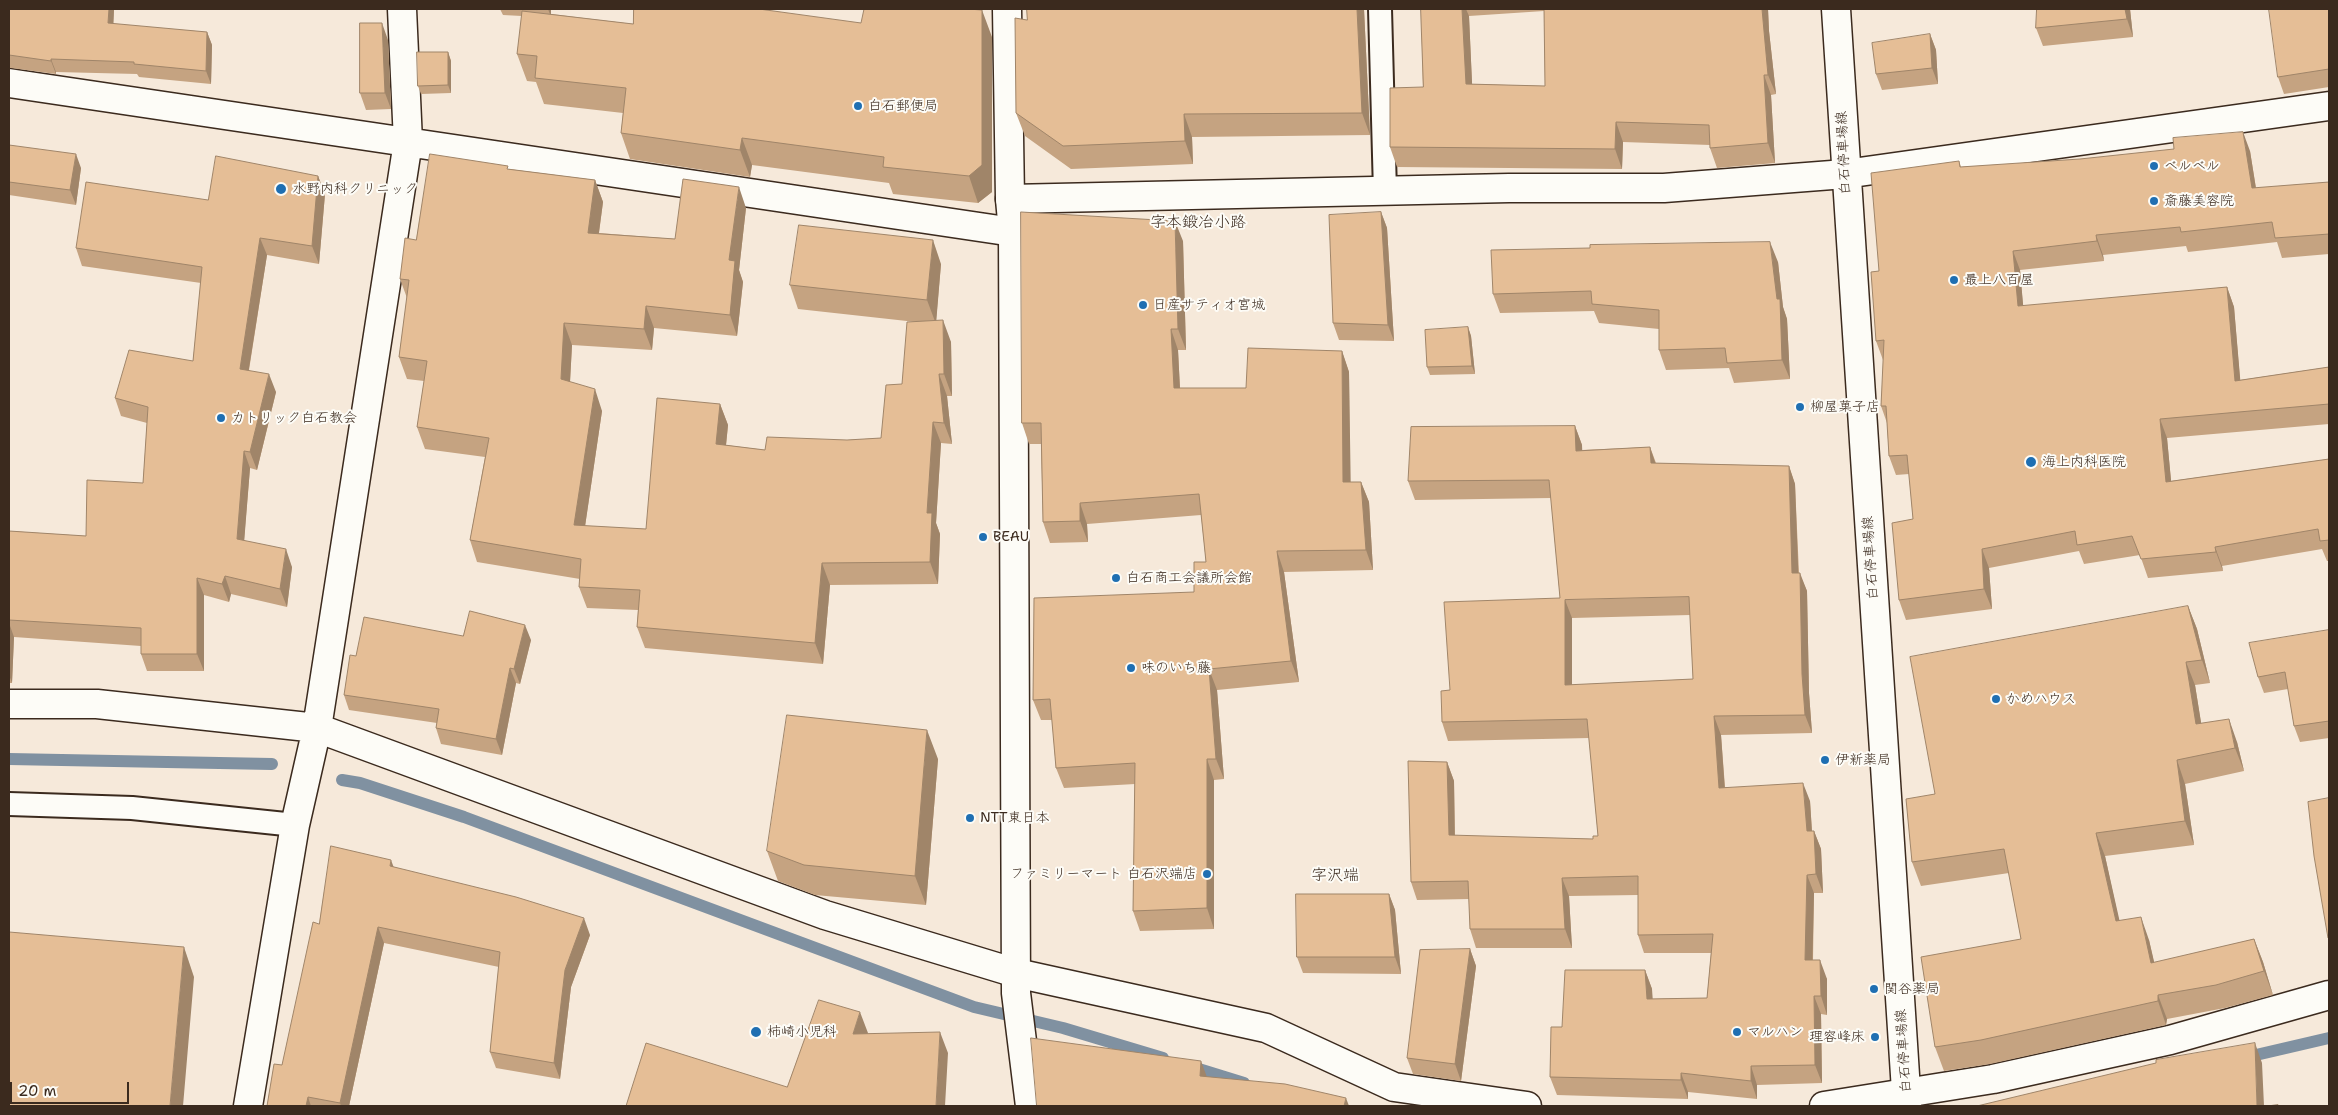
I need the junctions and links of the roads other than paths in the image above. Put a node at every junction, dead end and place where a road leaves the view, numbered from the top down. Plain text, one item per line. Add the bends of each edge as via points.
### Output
1 (402, 9) edge
2 (1007, 9) edge
3 (1380, 9) edge
4 (1836, 9) edge
5 (9, 84) edge
6 (2329, 106) edge
7 (408, 142) junction
8 (1845, 174) junction
9 (1385, 192) junction
10 (1010, 199) junction
11 (1013, 232) junction
12 (9, 704) edge
13 (317, 728) junction
14 (9, 804) edge
15 (295, 826) junction
16 (1016, 983) junction
17 (2329, 995) edge
18 (1907, 1099) edge
19 (248, 1106) edge
20 (1030, 1106) edge
21 (1527, 1106) edge
22 (1824, 1106) edge

1 - 7 street
2 - 10 street
3 - 9 lane
4 - 8 street, 白石停車場線
5 - 7 street
6 - 8 street
7 - 11 street
7 - 13 street
8 - 9 street via 1664,188
8 - 18 street, 白石停車場線
9 - 10 street
10 - 11 street
11 - 16 street
12 - 13 street via 97,704
13 - 15 street
13 - 16 street
14 - 15 lane via 132,808
15 - 19 street
16 - 20 street
16 - 21 street via 1266,1028 1394,1087
17 - 18 street via 2170,1040
18 - 22 street

